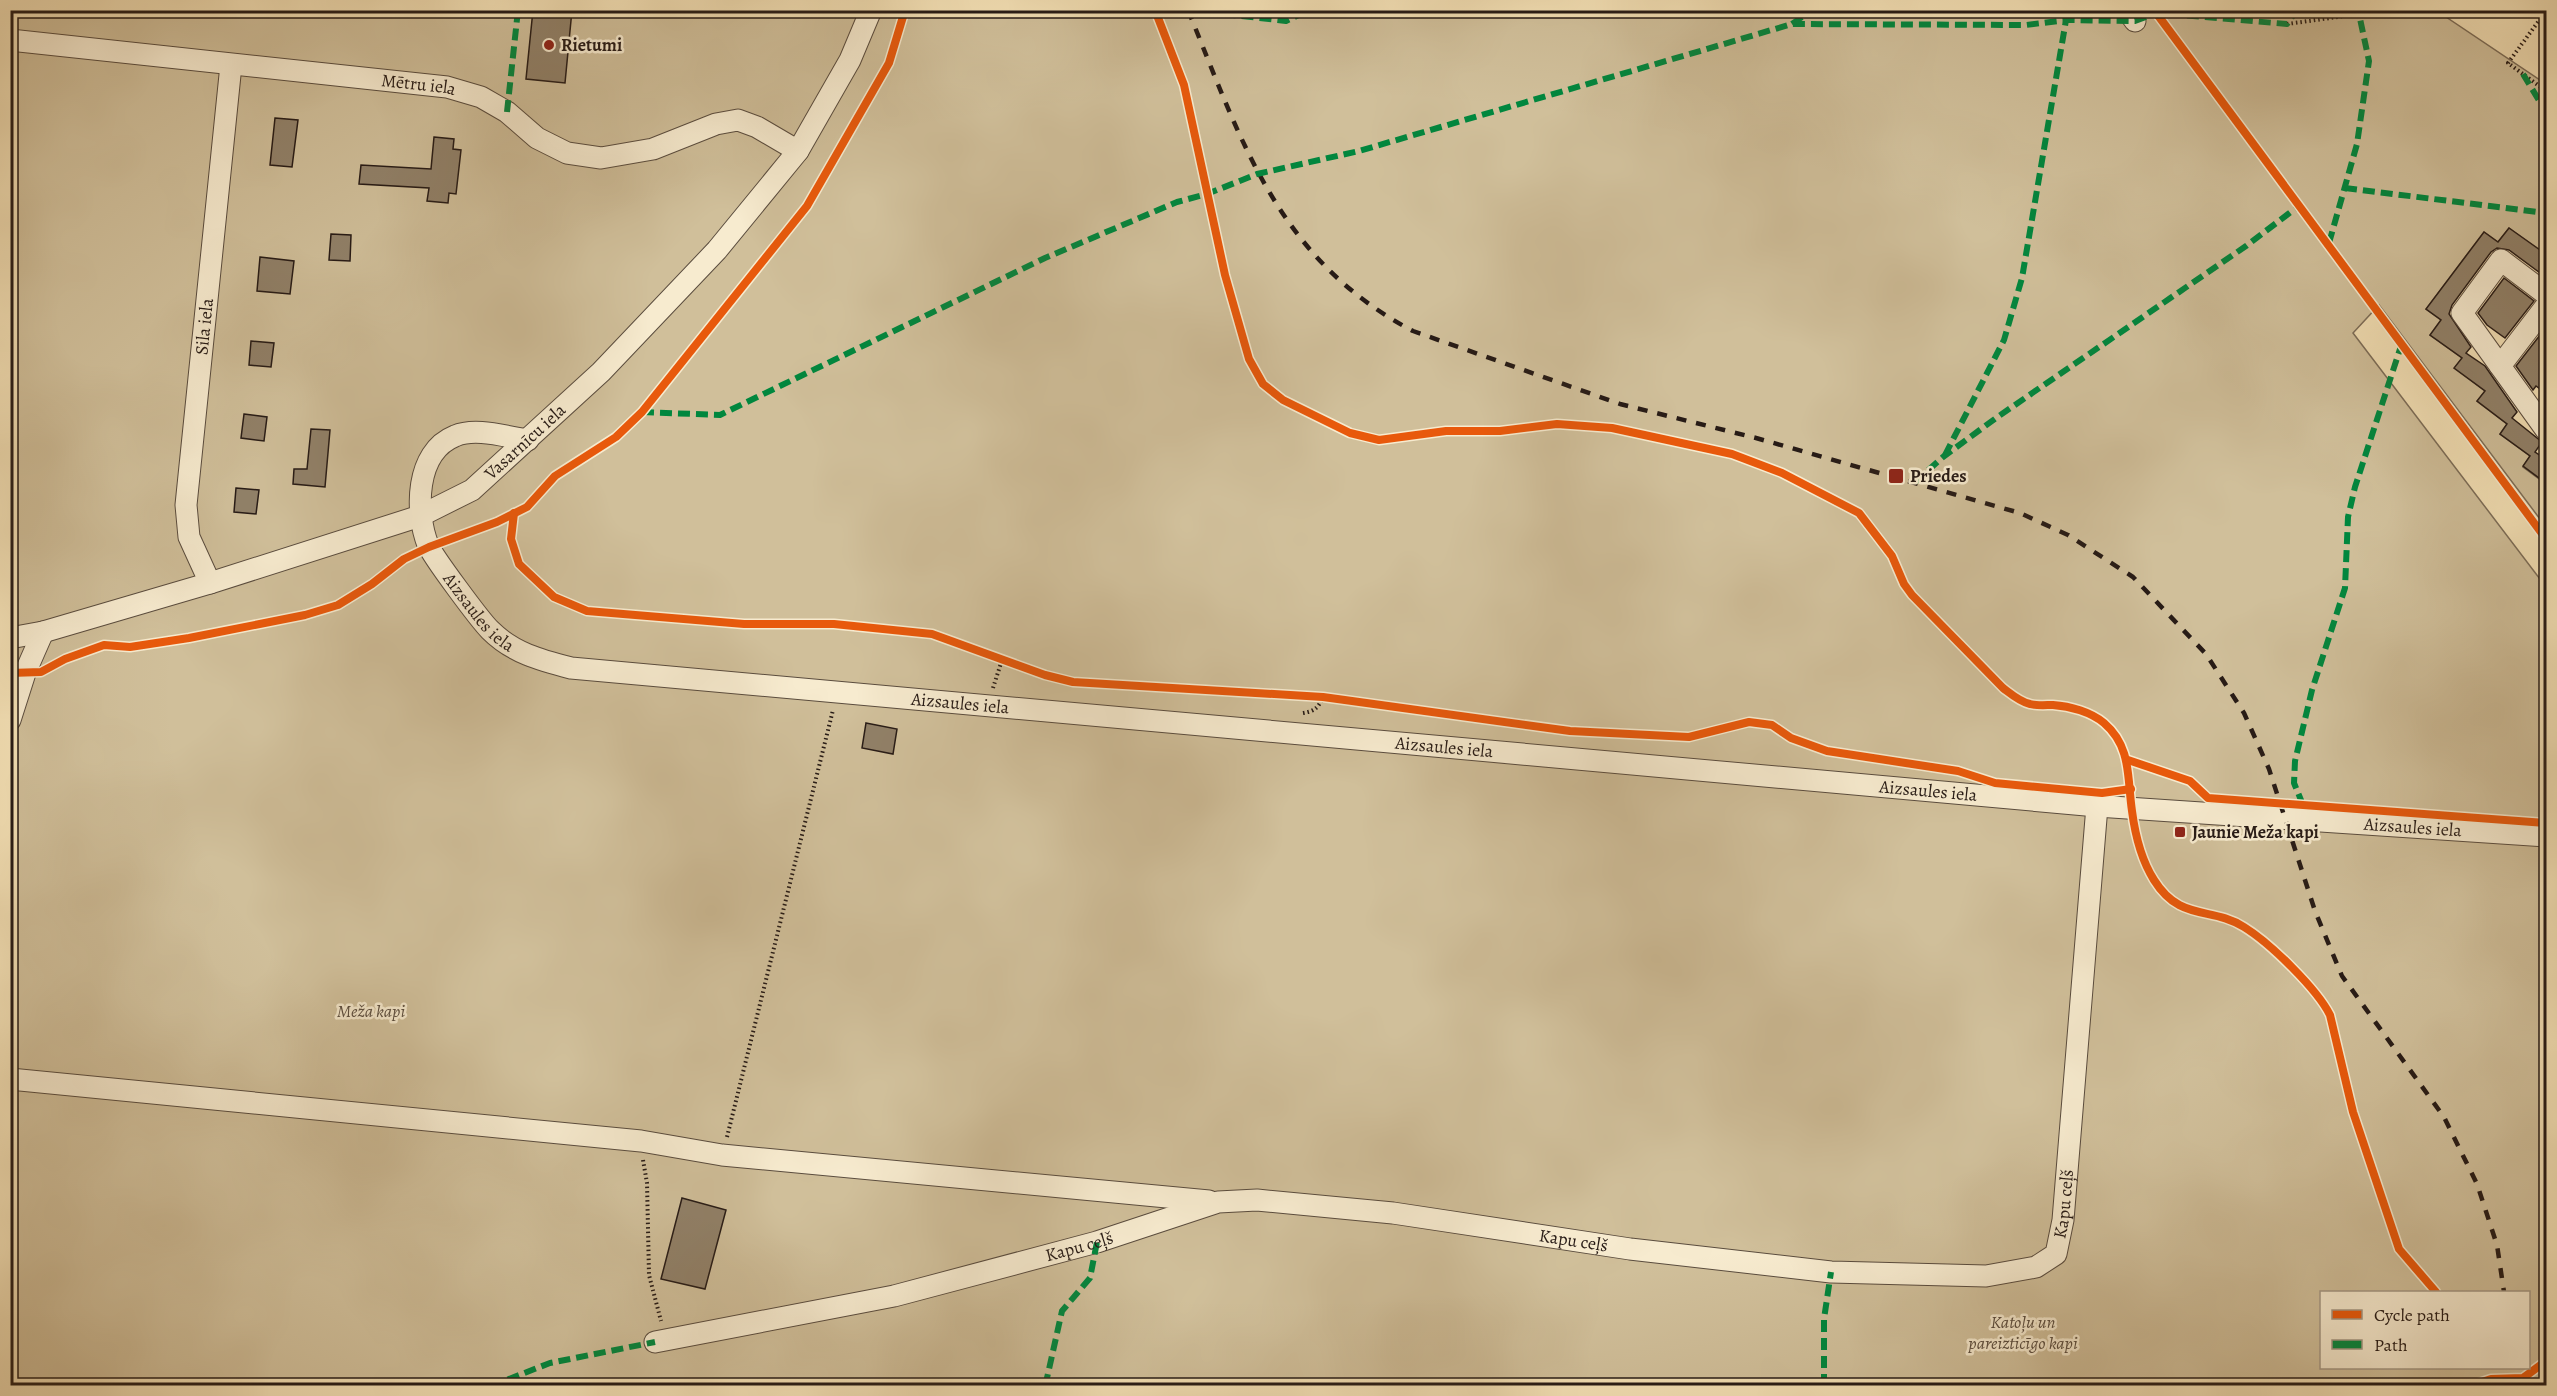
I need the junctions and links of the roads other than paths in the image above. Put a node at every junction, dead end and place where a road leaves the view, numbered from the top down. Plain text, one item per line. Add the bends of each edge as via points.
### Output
1 (871, 10) edge
2 (10, 40) edge
3 (231, 65) junction
4 (798, 151) junction
5 (2547, 294) edge
6 (2547, 306) edge
7 (2500, 366) junction
8 (2543, 418) edge
9 (528, 440) junction
10 (420, 516) junction
11 (210, 583) junction
12 (43, 632) junction
13 (10, 638) edge
14 (10, 720) edge
15 (2097, 806) junction
16 (2547, 836) edge
17 (10, 1079) edge
18 (1218, 1202) junction
19 (660, 1341) road end

1 - 4 street, Vasarnīcu iela via 850,60
2 - 3 street, Mētru iela
3 - 4 street, Mētru iela via 447,87 481,97 507,112 537,138 567,153 601,158 653,149 716,124 738,120
3 - 11 street, Sila iela via 186,506 189,537
4 - 9 street, Vasarnīcu iela via 717,250 601,372
5 - 7 street via 2501,260 2462,313
6 - 7 street
7 - 8 street
9 - 10 street, Vasarnīcu iela via 473,490
9 - 10 street via 456,435 441,445 425,472
10 - 11 street, Vasarnīcu iela
10 - 15 street, Aizsaules iela via 429,547 490,630 525,656 571,668
11 - 12 street, Vasarnīcu iela
12 - 13 street, Vasarnīcu iela
12 - 14 street
15 - 16 street, Aizsaules iela
15 - 18 street, Kapu ceļš via 2063,1220 2056,1254 2037,1267 1986,1276 1831,1272 1630,1249 1392,1213 1257,1200
17 - 18 street via 640,1141 722,1155
18 - 19 street, Kapu ceļš via 1097,1242 894,1296

